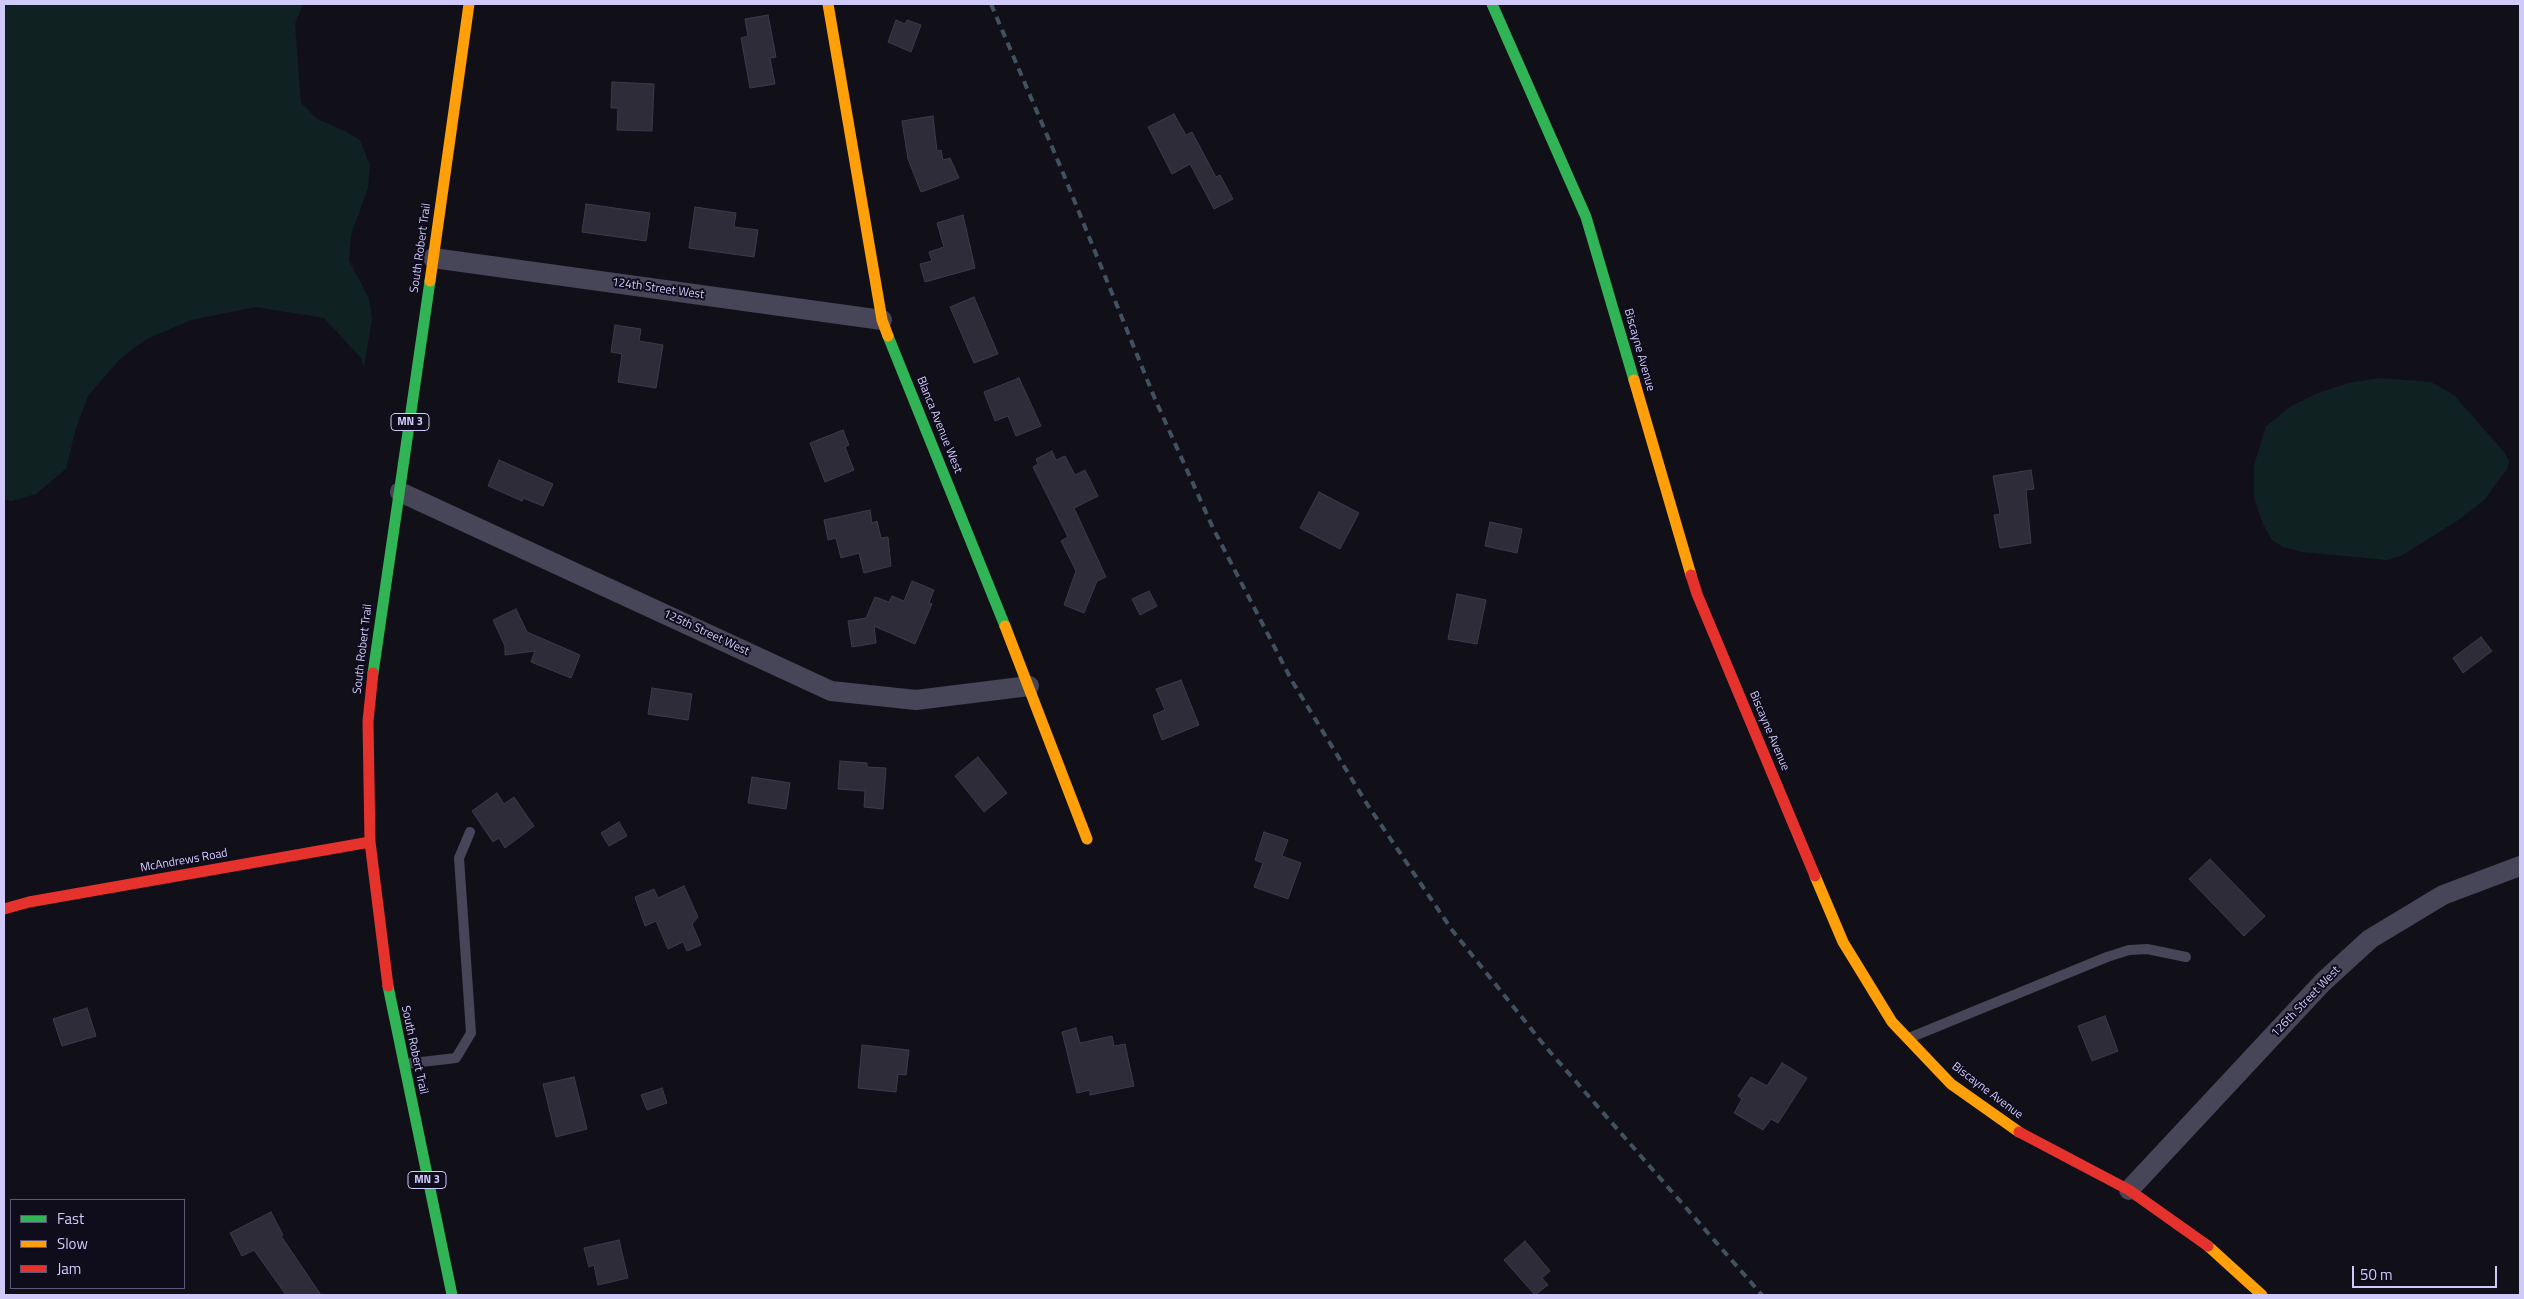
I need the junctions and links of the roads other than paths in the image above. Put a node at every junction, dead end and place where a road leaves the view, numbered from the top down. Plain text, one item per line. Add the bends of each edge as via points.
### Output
1 (469, 4) edge
2 (828, 4) edge
3 (1492, 4) edge
4 (433, 258) junction
5 (882, 320) junction
6 (400, 492) junction
7 (1029, 686) junction
8 (470, 832) dead end
9 (1087, 839) dead end
10 (370, 842) junction
11 (2520, 866) edge
12 (4, 909) edge
13 (2186, 957) dead end
14 (1908, 1039) junction
15 (404, 1064) junction
16 (2129, 1190) junction
17 (452, 1295) edge
18 (2262, 1295) edge

1 - 4 street, South Robert Trail / MN 3
2 - 5 street, Blanca Avenue West
3 - 14 street, Biscayne Avenue via 1586,217 1697,594 1843,942 1892,1022
4 - 5 street, 124th Street West
4 - 6 street, South Robert Trail / MN 3
5 - 7 street, Blanca Avenue West
6 - 7 street, 125th Street West via 832,691 916,700
6 - 10 street, South Robert Trail / MN 3 via 368,722
7 - 9 street, Blanca Avenue West
8 - 15 lane via 459,858 471,1033 456,1058
10 - 12 street, McAndrews Road
10 - 15 street, South Robert Trail / MN 3 via 388,990
11 - 16 street, 126th Street West via 2443,895 2370,939 2323,982
13 - 14 lane via 2146,949 2129,950
14 - 16 street, Biscayne Avenue via 1952,1084 2015,1130
15 - 17 street, South Robert Trail / MN 3
16 - 18 street, Biscayne Avenue via 2221,1256

